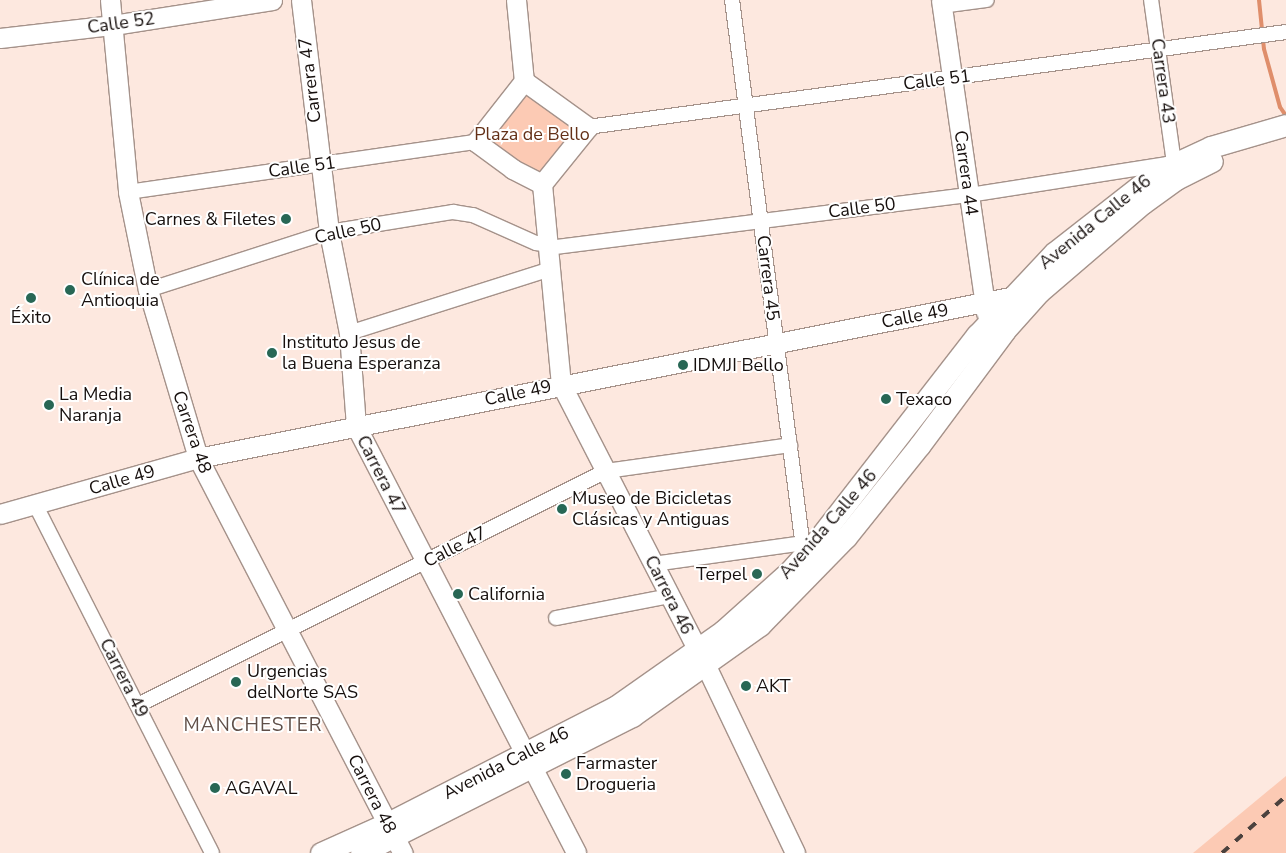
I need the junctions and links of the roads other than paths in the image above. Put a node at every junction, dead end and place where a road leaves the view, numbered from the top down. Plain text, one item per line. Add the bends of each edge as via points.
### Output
1 (110, 0) edge
2 (272, 0) edge
3 (301, 0) edge
4 (516, 0) edge
5 (732, 0) edge
6 (987, 0) edge
7 (1151, 0) edge
8 (942, 3) edge
9 (113, 25) junction
10 (1286, 32) edge
11 (0, 38) edge
12 (1158, 51) junction
13 (952, 78) junction
14 (524, 81) junction
15 (746, 105) junction
16 (588, 126) junction
17 (1283, 133) edge
18 (476, 142) junction
19 (1174, 163) junction
20 (320, 165) junction
21 (542, 184) junction
22 (128, 192) junction
23 (969, 195) junction
24 (760, 221) junction
25 (329, 232) junction
26 (548, 247) junction
27 (551, 269) junction
28 (148, 290) junction
29 (1040, 292) junction
30 (1009, 298) junction
31 (986, 312) junction
32 (349, 333) junction
33 (776, 343) junction
34 (992, 347) junction
35 (561, 384) junction
36 (356, 426) junction
37 (790, 445) junction
38 (198, 458) junction
39 (606, 471) junction
40 (35, 504) junction
41 (0, 514) edge
42 (808, 546) junction
43 (426, 561) junction
44 (654, 564) junction
45 (670, 596) junction
46 (556, 618) dead end
47 (287, 630) junction
48 (701, 658) junction
49 (138, 706) junction
50 (528, 760) junction
51 (395, 838) edge
52 (212, 853) edge
53 (321, 853) edge
54 (361, 853) edge
55 (576, 853) edge
56 (795, 853) edge

1 - 9 street, Carrera 48
2 - 9 street, Calle 52
3 - 20 street, Carrera 47
4 - 14 street
5 - 15 street, Carrera 45
6 - 8 street
7 - 12 street, Carrera 43
8 - 13 street, Carrera 44
9 - 11 street, Calle 52
9 - 22 street, Carrera 48
10 - 12 street, Calle 51
12 - 13 street, Calle 51
12 - 19 street, Carrera 43
13 - 15 street, Calle 51
13 - 23 street, Carrera 44
14 - 16 street
14 - 18 street
15 - 16 street, Calle 51
15 - 24 street, Carrera 45
16 - 21 street
17 - 19 main road, Avenida Calle 46 via 1224,142
17 - 29 main road, Avenida Calle 46 via 1176,179 1102,236
18 - 20 street, Calle 51
18 - 21 street via 513,169
19 - 23 street, Calle 50
19 - 30 main road, Avenida Calle 46 via 1145,180 1064,244
20 - 22 street, Calle 51
20 - 25 street, Carrera 47
21 - 26 street, Carrera 46
22 - 28 street, Carrera 48
23 - 24 street, Calle 50
23 - 31 street, Carrera 44
24 - 26 street, Calle 50
24 - 33 street, Carrera 45
25 - 26 street, Calle 50 via 453,212 473,215
25 - 28 street, Calle 50
25 - 32 street, Carrera 47
26 - 27 street, Carrera 46
27 - 32 street
27 - 35 street, Carrera 46
28 - 38 street, Carrera 48
29 - 30 street
29 - 34 main road, Avenida Calle 46
30 - 31 main road, Avenida Calle 46
31 - 33 street, Calle 49
31 - 34 street, Carrera 44
31 - 42 main road, Avenida Calle 46
32 - 36 street, Carrera 47
33 - 35 street, Calle 49
33 - 37 street, Carrera 45
34 - 48 main road, Avenida Calle 46 via 846,537 760,625
35 - 36 street, Calle 49
35 - 39 street, Carrera 46
36 - 38 street, Calle 49
36 - 43 street, Carrera 47
37 - 39 street, Calle 47
37 - 42 street, Carrera 45
38 - 40 street, Calle 49
38 - 47 street, Carrera 48
39 - 43 street, Calle 47
39 - 44 street, Carrera 46
40 - 41 street, Calle 49
40 - 49 street, Carrera 49
42 - 44 street
42 - 48 main road, Avenida Calle 46 via 723,631
43 - 47 street, Calle 47
43 - 50 street, Carrera 47
44 - 45 street, Carrera 46
45 - 46 street
45 - 48 street, Carrera 46
47 - 49 street, Calle 47
47 - 51 street, Carrera 48
48 - 50 main road, Avenida Calle 46
48 - 56 street, Carrera 46
49 - 52 street, Carrera 49
50 - 51 main road, Avenida Calle 46
50 - 55 street, Carrera 47
51 - 53 main road, Avenida Calle 46
51 - 54 main road, Avenida Calle 46

